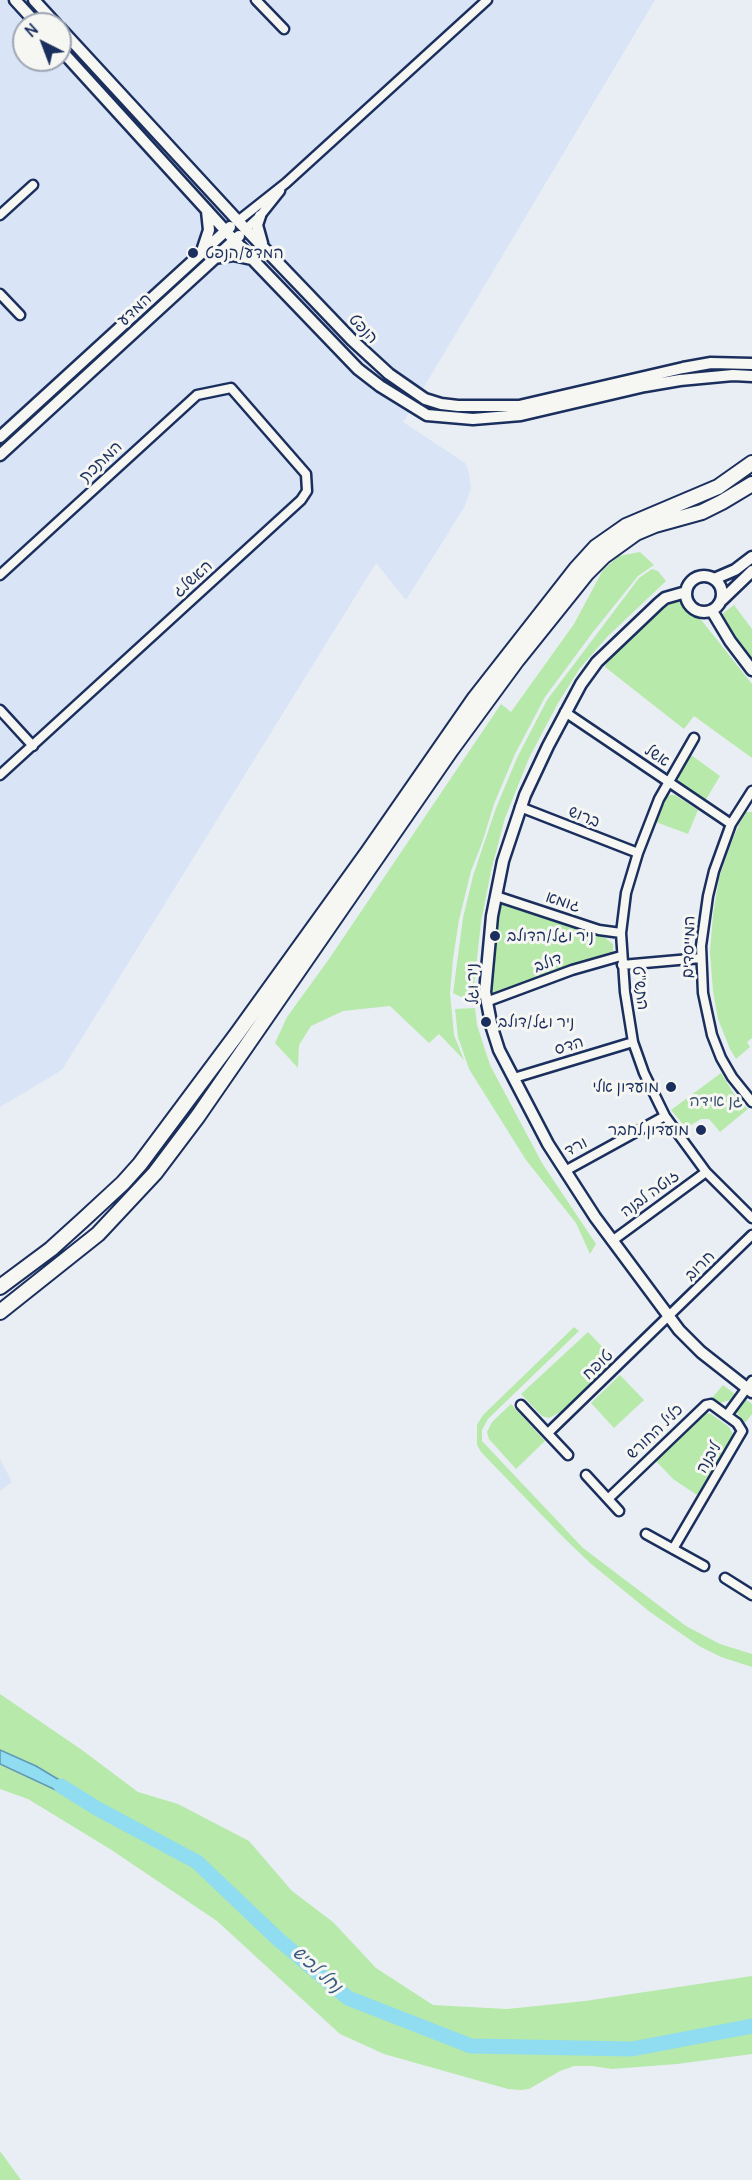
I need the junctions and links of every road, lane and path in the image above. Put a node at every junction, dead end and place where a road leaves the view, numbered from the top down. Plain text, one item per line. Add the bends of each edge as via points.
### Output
1 (15, 0) edge
2 (34, 0) edge
3 (256, 0) edge
4 (487, 0) edge
5 (26, 12) edge
6 (45, 12) edge
7 (284, 29) dead end
8 (72, 41) edge
9 (72, 62) edge
10 (286, 183) junction
11 (33, 185) dead end
12 (206, 208) junction
13 (0, 215) edge
14 (260, 216) junction
15 (238, 220) junction
16 (246, 229) junction
17 (226, 231) junction
18 (234, 240) junction
19 (264, 249) junction
20 (201, 254) junction
21 (214, 258) junction
22 (254, 260) junction
23 (0, 294) edge
24 (20, 315) dead end
25 (752, 364) edge
26 (752, 376) edge
27 (231, 388) joint
28 (0, 437) edge
29 (0, 455) edge
30 (752, 463) edge
31 (752, 484) edge
32 (752, 557) edge
33 (748, 570) edge
34 (0, 575) edge
35 (714, 579) junction
36 (686, 592) junction
37 (722, 600) junction
38 (712, 611) junction
39 (752, 670) edge
40 (0, 710) edge
41 (566, 712) junction
42 (694, 738) dead end
43 (33, 746) junction
44 (0, 775) edge
45 (668, 782) junction
46 (752, 791) edge
47 (520, 807) junction
48 (731, 824) junction
49 (638, 853) junction
50 (496, 896) junction
51 (621, 933) junction
52 (701, 958) junction
53 (621, 961) junction
54 (486, 1002) junction
55 (633, 1041) junction
56 (514, 1078) junction
57 (752, 1102) edge
58 (665, 1116) junction
59 (564, 1171) junction
60 (706, 1172) junction
61 (752, 1218) edge
62 (752, 1235) edge
63 (612, 1241) junction
64 (0, 1287) edge
65 (0, 1312) edge
66 (669, 1318) junction
67 (750, 1387) edge
68 (521, 1405) dead end
69 (727, 1415) junction
70 (548, 1433) junction
71 (568, 1455) dead end
72 (586, 1474) dead end
73 (608, 1499) junction
74 (619, 1511) dead end
75 (646, 1534) dead end
76 (673, 1549) junction
77 (704, 1566) dead end
78 (724, 1578) dead end
79 (751, 1591) edge

1 - 5 street
2 - 6 street
3 - 7 street
4 - 10 street, המדע
8 - 15 street, הנפט
9 - 12 street, הנפט
10 - 14 street, המדע
10 - 15 street, המדע
11 - 13 street
12 - 17 street, הנפט
12 - 20 street via 209,230
14 - 16 street, המדע
14 - 19 street via 258,231
15 - 16 street, הנפט
15 - 17 street, המדע
16 - 18 street, המדע
16 - 19 street, הנפט
17 - 18 street, הנפט
17 - 20 street, המדע
18 - 21 street, המדע
18 - 22 street, הנפט
19 - 25 street, הנפט via 369,357 411,391 441,404 519,406 683,368 711,363
20 - 28 street, המדע
21 - 22 street via 233,255
21 - 29 street, המדע
22 - 26 street, הנפט via 358,369 427,415 473,419 521,415 680,380
23 - 24 street
27 - 34 street, המתכת via 197,395
27 - 43 street, האשלג via 306,474 307,491
30 - 64 highway via 718,487 618,531 576,569 475,698 368,852 140,1164 59,1241
31 - 65 highway via 702,512 636,534 586,574 451,750 155,1173 98,1234
32 - 33 street
33 - 35 street via 735,570
33 - 37 street
35 - 36 street via 697,577
35 - 37 street via 722,588
36 - 38 street via 688,603 696,610
36 - 41 street, ניר וגל via 665,598 614,644 580,684
37 - 38 street
38 - 39 street
40 - 43 street
41 - 45 street, אשל
41 - 47 street, ניר וגל
42 - 45 street, התש"ט
43 - 44 street, האשלג
45 - 48 street, אשל
45 - 49 street, התש"ט
46 - 48 street, המייסדים
47 - 49 street, ברוש
47 - 50 street, ניר וגל
48 - 52 street, המייסדים via 708,896
49 - 51 street, התש"ט via 626,892
50 - 51 street, גומא via 599,930
50 - 54 street, ניר וגל via 487,948
51 - 53 street, התש"ט
52 - 53 street, דולב
52 - 57 street, המייסדים via 712,1035 732,1077
53 - 54 street, דולב via 572,970
53 - 55 street, התש"ט
54 - 56 street, ניר וגל via 495,1039
55 - 56 street, הדס
55 - 58 street, התש"ט
56 - 59 street, ניר וגל
58 - 59 street, ורד
58 - 60 street, התש"ט
59 - 63 street, ניר וגל
60 - 61 street, התש"ט
60 - 63 street, זוטה לבנה
62 - 66 street, חרוב
63 - 66 street, ניר וגל
66 - 67 street, ניר וגל via 701,1352
66 - 70 street, טופח
67 - 69 street
68 - 70 street
69 - 73 street, כליל החורש via 711,1404 702,1407
69 - 76 street, ליבנה via 742,1431
70 - 71 street
72 - 73 street
73 - 74 street
75 - 76 street
76 - 77 street
78 - 79 street

